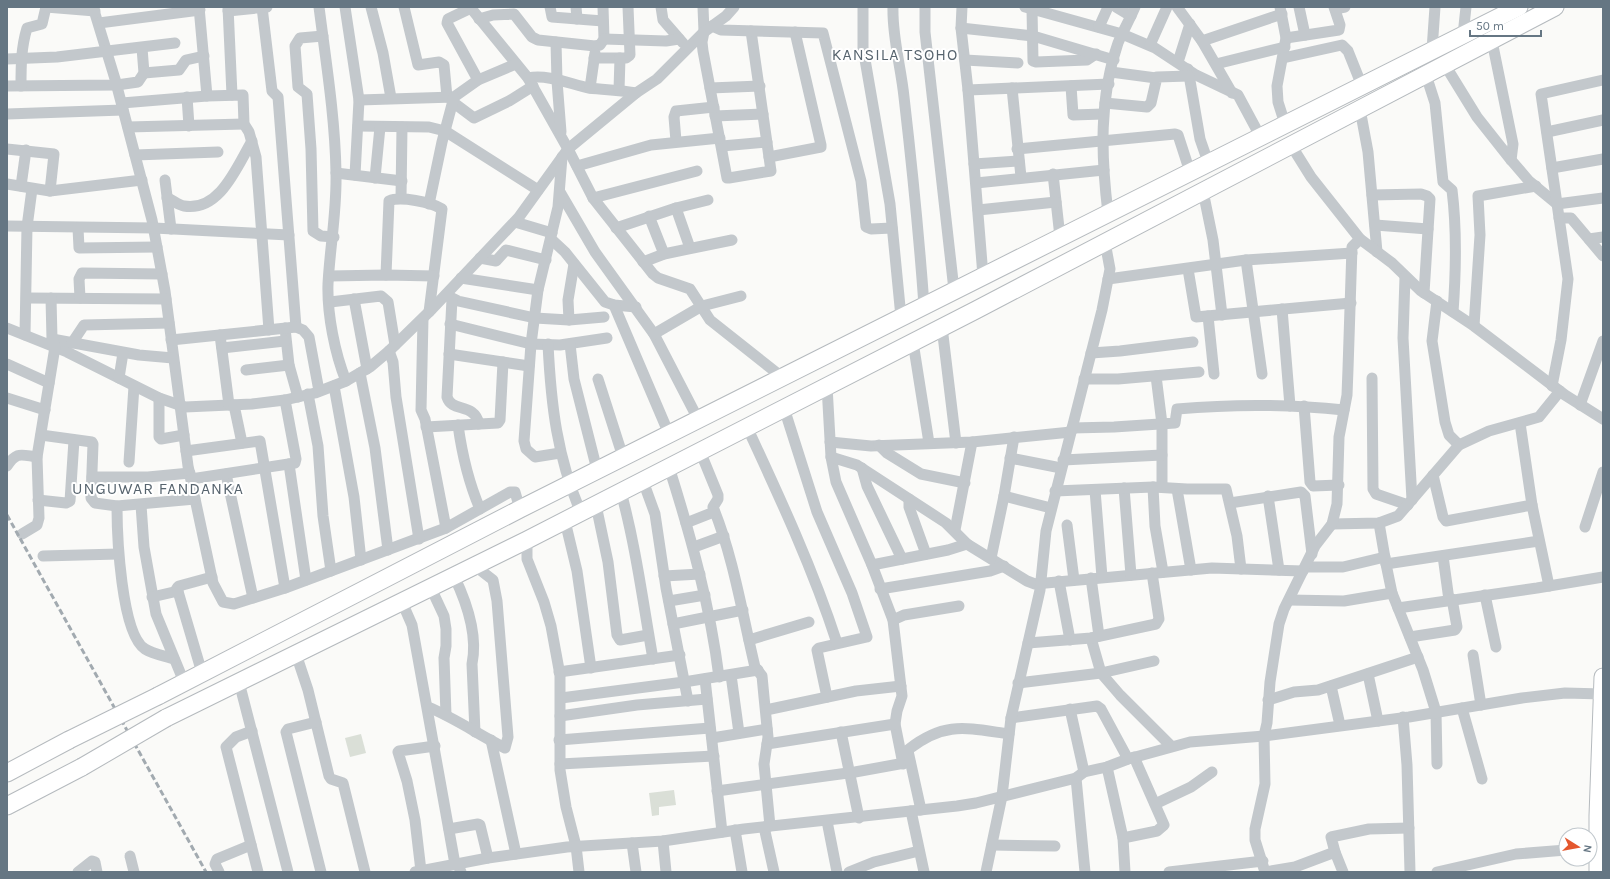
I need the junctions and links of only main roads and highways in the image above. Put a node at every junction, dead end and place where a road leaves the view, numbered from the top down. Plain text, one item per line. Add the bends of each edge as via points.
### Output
1 (1519, 7) edge
2 (1555, 7) edge
3 (1494, 13) edge
4 (1603, 677) edge
5 (1602, 694) edge
6 (7, 773) edge
7 (7, 806) edge
8 (1595, 827) edge

1 - 3 main road
2 - 7 main road, bridge via 581,513 166,718 82,767
3 - 6 main road, bridge via 1463,35 520,508
4 - 5 main road
5 - 8 main road

